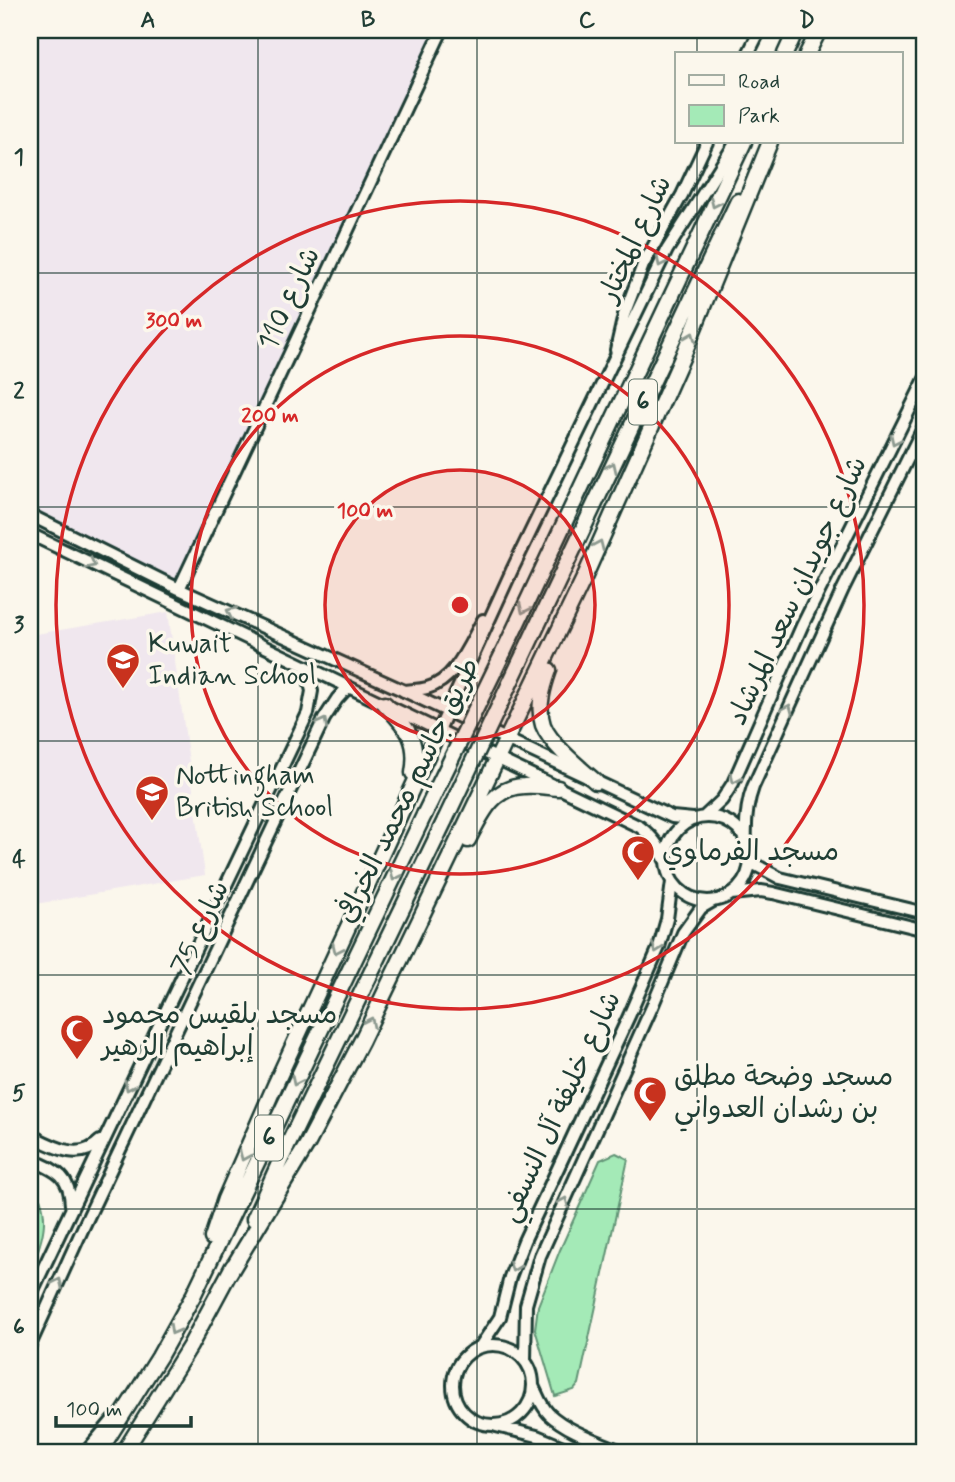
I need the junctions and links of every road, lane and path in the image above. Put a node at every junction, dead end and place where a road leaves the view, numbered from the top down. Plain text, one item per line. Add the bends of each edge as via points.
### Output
1 (442, 30) edge
2 (760, 30) edge
3 (796, 30) edge
4 (819, 30) edge
5 (749, 52) edge
6 (786, 52) edge
7 (808, 52) edge
8 (706, 144) edge
9 (735, 144) edge
10 (743, 144) edge
11 (767, 144) edge
12 (767, 144) edge
13 (615, 358) junction
14 (925, 379) edge
15 (925, 424) edge
16 (30, 515) edge
17 (30, 534) edge
18 (512, 570) junction
19 (585, 576) junction
20 (179, 589) junction
21 (270, 630) junction
22 (262, 646) junction
23 (306, 668) junction
24 (348, 687) junction
25 (404, 691) junction
26 (385, 704) junction
27 (448, 712) junction
28 (439, 730) junction
29 (506, 739) junction
30 (498, 758) junction
31 (596, 782) junction
32 (558, 788) junction
33 (407, 798) junction
34 (699, 818) junction
35 (253, 828) junction
36 (270, 836) junction
37 (747, 843) junction
38 (666, 860) junction
39 (750, 862) junction
40 (672, 882) junction
41 (731, 894) junction
42 (713, 901) junction
43 (925, 913) edge
44 (925, 930) edge
45 (389, 981) junction
46 (636, 1000) junction
47 (652, 1007) junction
48 (629, 1016) junction
49 (644, 1026) junction
50 (30, 1135) edge
51 (105, 1137) junction
52 (30, 1159) edge
53 (71, 1208) junction
54 (65, 1221) junction
55 (83, 1228) junction
56 (229, 1274) junction
57 (30, 1296) edge
58 (193, 1296) junction
59 (30, 1345) edge
60 (480, 1347) junction
61 (525, 1361) junction
62 (533, 1385) junction
63 (136, 1392) junction
64 (494, 1426) junction
65 (86, 1452) edge
66 (99, 1452) edge
67 (125, 1452) edge
68 (575, 1452) edge
69 (623, 1452) edge

1 - 20 street, شارع 110
2 - 5 street
3 - 6 highway
4 - 7 highway
8 - 13 street, شارع المختار via 643,265 624,315
9 -> 13 street via 667,250
10 -> 58 highway, طريق جاسم محمد الخرافي / 6, bridge
19 -> 11 highway via 682,358
56 -> 12 highway, طريق جاسم محمد الخرافي / 6, bridge
13 - 18 street
14 -> 34 street, شارع جويدان سعد المرشاد via 803,626 733,783 722,800
37 -> 15 street, شارع جويدان سعد المرشاد via 747,802 843,589
16 - 20 street
17 -> 22 street
18 - 25 street via 453,670 425,689
18 - 27 street
19 - 29 highway
19 - 31 highway via 543,687 541,705 543,726 560,750
21 -> 20 street
21 - 22 street
21 - 25 street
22 - 23 street
23 - 24 street
23 - 35 street, شارع 75 via 312,691 309,713
24 - 26 street
36 -> 24 street, شارع 75 via 324,719
25 - 27 street
26 - 28 street
26 - 33 highway via 415,747
27 - 28 street
27 - 29 street
28 - 30 street
28 - 33 highway
29 - 30 highway
29 - 31 street
30 - 32 street
30 - 45 highway
31 - 34 street via 672,817
32 - 38 street via 640,827 651,835
32 - 45 highway via 522,785 499,792 483,811 419,938
33 -> 58 highway via 225,1199
34 - 37 street via 730,823
34 - 38 street via 673,835
35 - 36 street via 264,827
35 -> 51 street, شارع 75
36 - 55 street, شارع 75
37 - 39 street
38 - 40 street
39 - 41 street via 747,874
39 - 43 street via 780,878
40 - 42 street via 690,897
40 -> 46 street, شارع خليفة آل النسفي via 659,947
41 - 42 street
41 - 44 street via 773,893
42 - 47 street, شارع خليفة آل النسفي via 701,908 683,933
56 -> 45 highway via 308,1143
46 - 47 street via 643,1009
46 - 48 street, شارع خليفة آل النسفي
47 - 49 street, شارع خليفة آل النسفي
48 - 49 street via 638,1016
48 -> 60 street, شارع خليفة آل النسفي via 524,1241 500,1317
61 -> 49 street, شارع خليفة آل النسفي via 526,1306 540,1256
50 - 51 street via 75,1153 95,1147
51 - 53 street, شارع 75
52 - 53 street via 66,1181
53 - 54 street, شارع 75
54 - 55 street via 71,1231
54 - 57 street, شارع 75
59 -> 55 street, شارع 75
56 - 67 highway, طريق جاسم محمد الخرافي / 6
58 -> 63 highway, طريق جاسم محمد الخرافي / 6
60 - 61 street via 505,1346
60 - 64 street via 460,1362 452,1390 469,1418
61 - 62 street
62 - 64 street via 531,1397 517,1417
62 - 69 street via 541,1404 563,1425
63 - 65 street
63 - 66 highway, طريق جاسم محمد الخرافي / 6
64 - 68 street via 537,1436

